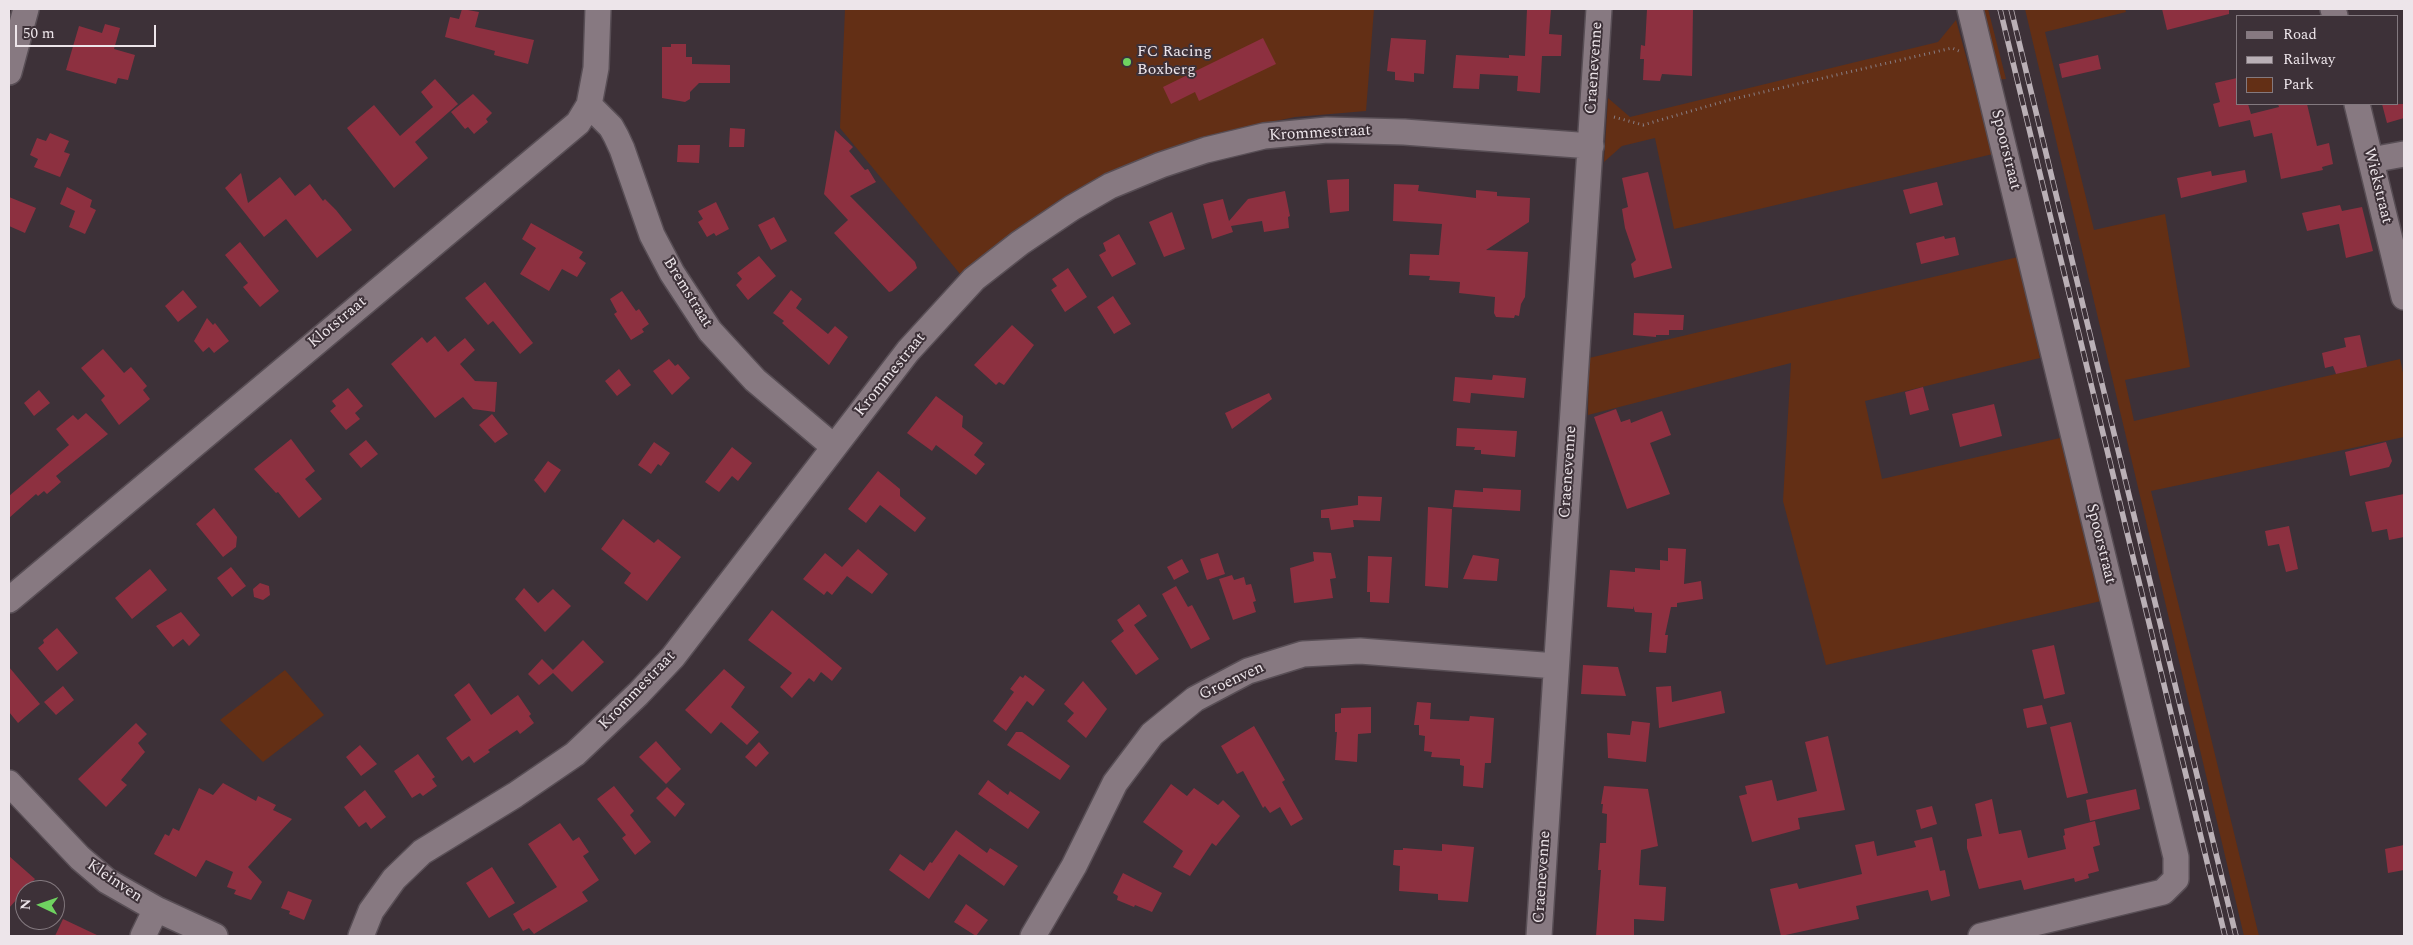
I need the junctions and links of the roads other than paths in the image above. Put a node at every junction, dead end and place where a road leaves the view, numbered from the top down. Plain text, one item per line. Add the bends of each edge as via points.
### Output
1 (26, 9) edge
2 (598, 9) edge
3 (1599, 9) edge
4 (1970, 9) edge
5 (9, 72) edge
6 (589, 105) junction
7 (2357, 105) edge
8 (1590, 146) junction
9 (2404, 154) edge
10 (2371, 160) junction
11 (2404, 298) edge
12 (834, 446) junction
13 (9, 600) edge
14 (1556, 666) junction
15 (9, 784) edge
16 (156, 910) junction
17 (143, 936) edge
18 (215, 936) edge
19 (361, 936) edge
20 (1033, 936) edge
21 (1539, 936) edge
22 (1980, 936) edge

1 - 5 street
2 - 6 street, Klotstraat via 596,68
3 - 8 street, Craenevenne
4 - 22 street, Spoorstraat via 1974,52 2176,857 2176,879 2163,892
6 - 12 street, Bremstraat via 616,136 652,235 672,273 710,331 755,380
6 - 13 street, Klotstraat via 578,123
7 - 10 street, Wiekstraat
8 - 12 street, Krommestraat via 1404,132 1327,130 1264,136 1206,150 1110,186 1020,243 974,279 908,351
8 - 14 street, Craenevenne
9 - 10 street
10 - 11 street, Wiekstraat
12 - 19 street, Krommestraat via 673,657 638,694 575,754 422,852 388,887 371,911
14 - 20 street, Groenven via 1360,651 1303,654 1248,671 1195,699 1152,734 1115,783 1074,866
14 - 21 street, Craenevenne
15 - 16 street, Kleinven via 80,858 107,881
16 - 17 street
16 - 18 street, Kleinven

